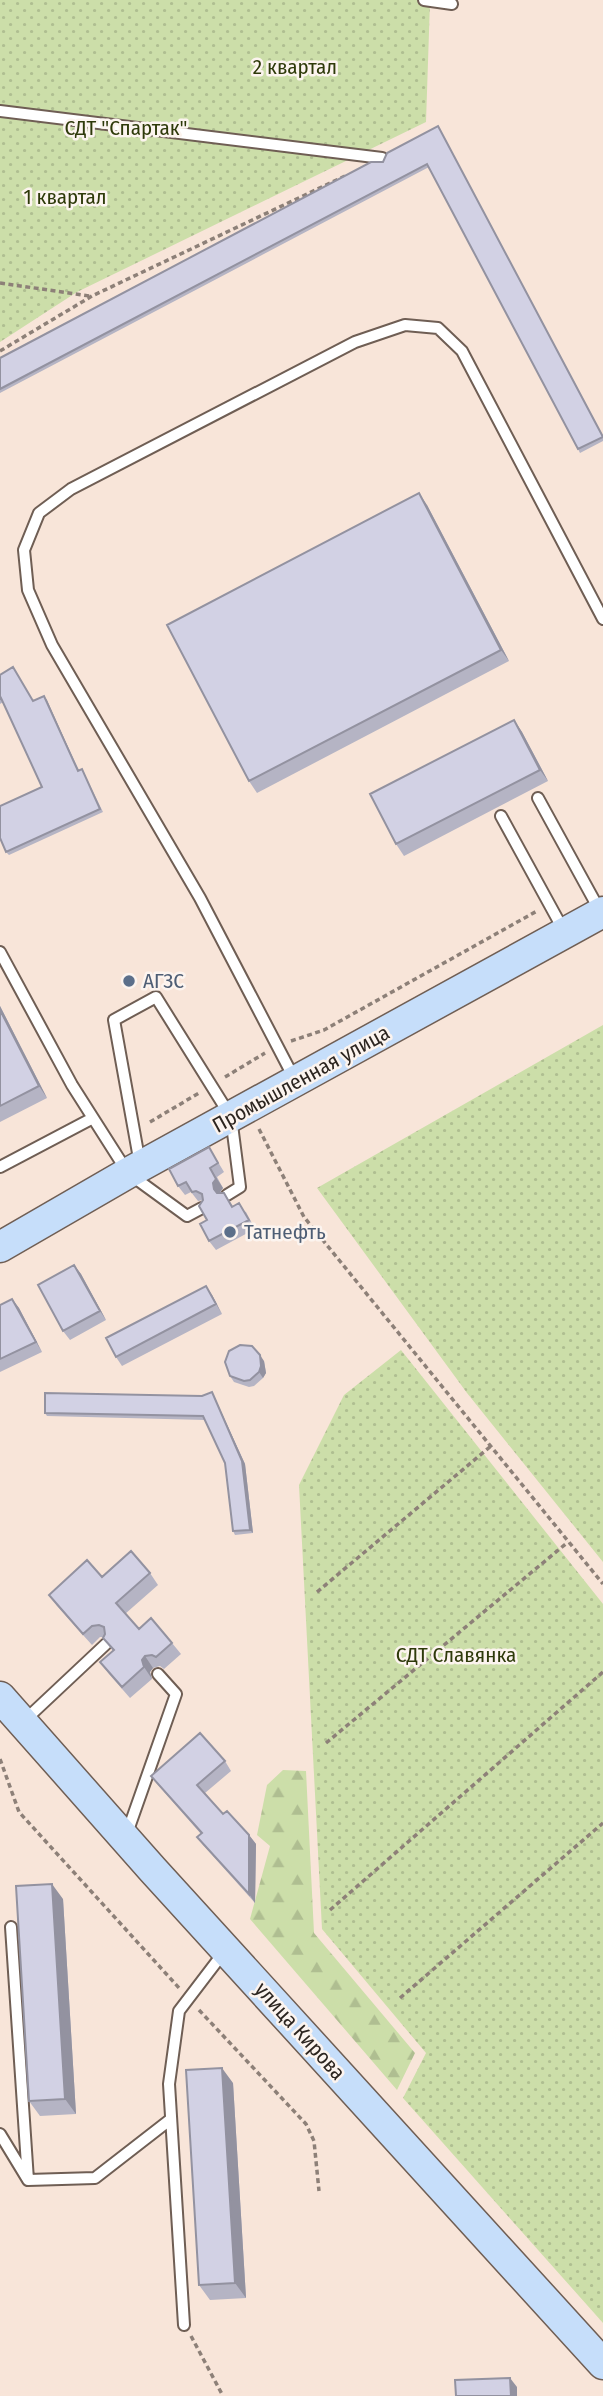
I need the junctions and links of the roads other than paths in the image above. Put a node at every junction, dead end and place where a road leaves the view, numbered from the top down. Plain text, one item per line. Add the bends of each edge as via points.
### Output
1 (424, 0) edge
2 (452, 4) dead end
3 (0, 111) edge
4 (382, 158) edge
5 (603, 619) edge
6 (538, 798) dead end
7 (501, 816) dead end
8 (602, 913) edge
9 (565, 933) junction
10 (0, 952) edge
11 (296, 1082) junction
12 (240, 1112) junction
13 (93, 1118) junction
14 (0, 1167) edge
15 (135, 1170) junction
16 (226, 1195) edge
17 (202, 1208) edge
18 (0, 1247) edge
19 (106, 1644) edge
20 (158, 1674) edge
21 (0, 1697) edge
22 (22, 1722) junction
23 (125, 1839) junction
24 (11, 1927) dead end
25 (226, 1949) junction
26 (171, 2119) junction
27 (0, 2134) edge
28 (28, 2180) junction
29 (184, 2325) road end
30 (603, 2364) edge

1 - 2 lane
3 - 4 lane
5 - 11 lane via 462,351 438,328 405,325 355,342 71,489 39,513 24,550 28,590 52,645 200,898
6 - 8 lane
7 - 9 lane
8 - 9 main road, Промышленная улица
9 - 11 main road, Промышленная улица
10 - 13 lane
11 - 12 main road, Промышленная улица
12 - 15 main road, Промышленная улица
12 - 15 lane via 156,997 114,1020
12 - 16 lane via 240,1187
13 - 14 lane
13 - 15 lane
15 - 17 lane via 187,1216
15 - 18 main road, Промышленная улица
19 - 22 lane
20 - 23 lane via 176,1693
21 - 22 main road, улица Кирова
22 - 23 main road, улица Кирова
23 - 25 main road, улица Кирова
24 - 28 lane
25 - 26 lane via 179,2011 169,2084
25 - 30 main road, улица Кирова
26 - 28 lane via 95,2178
26 - 29 lane
27 - 28 lane

